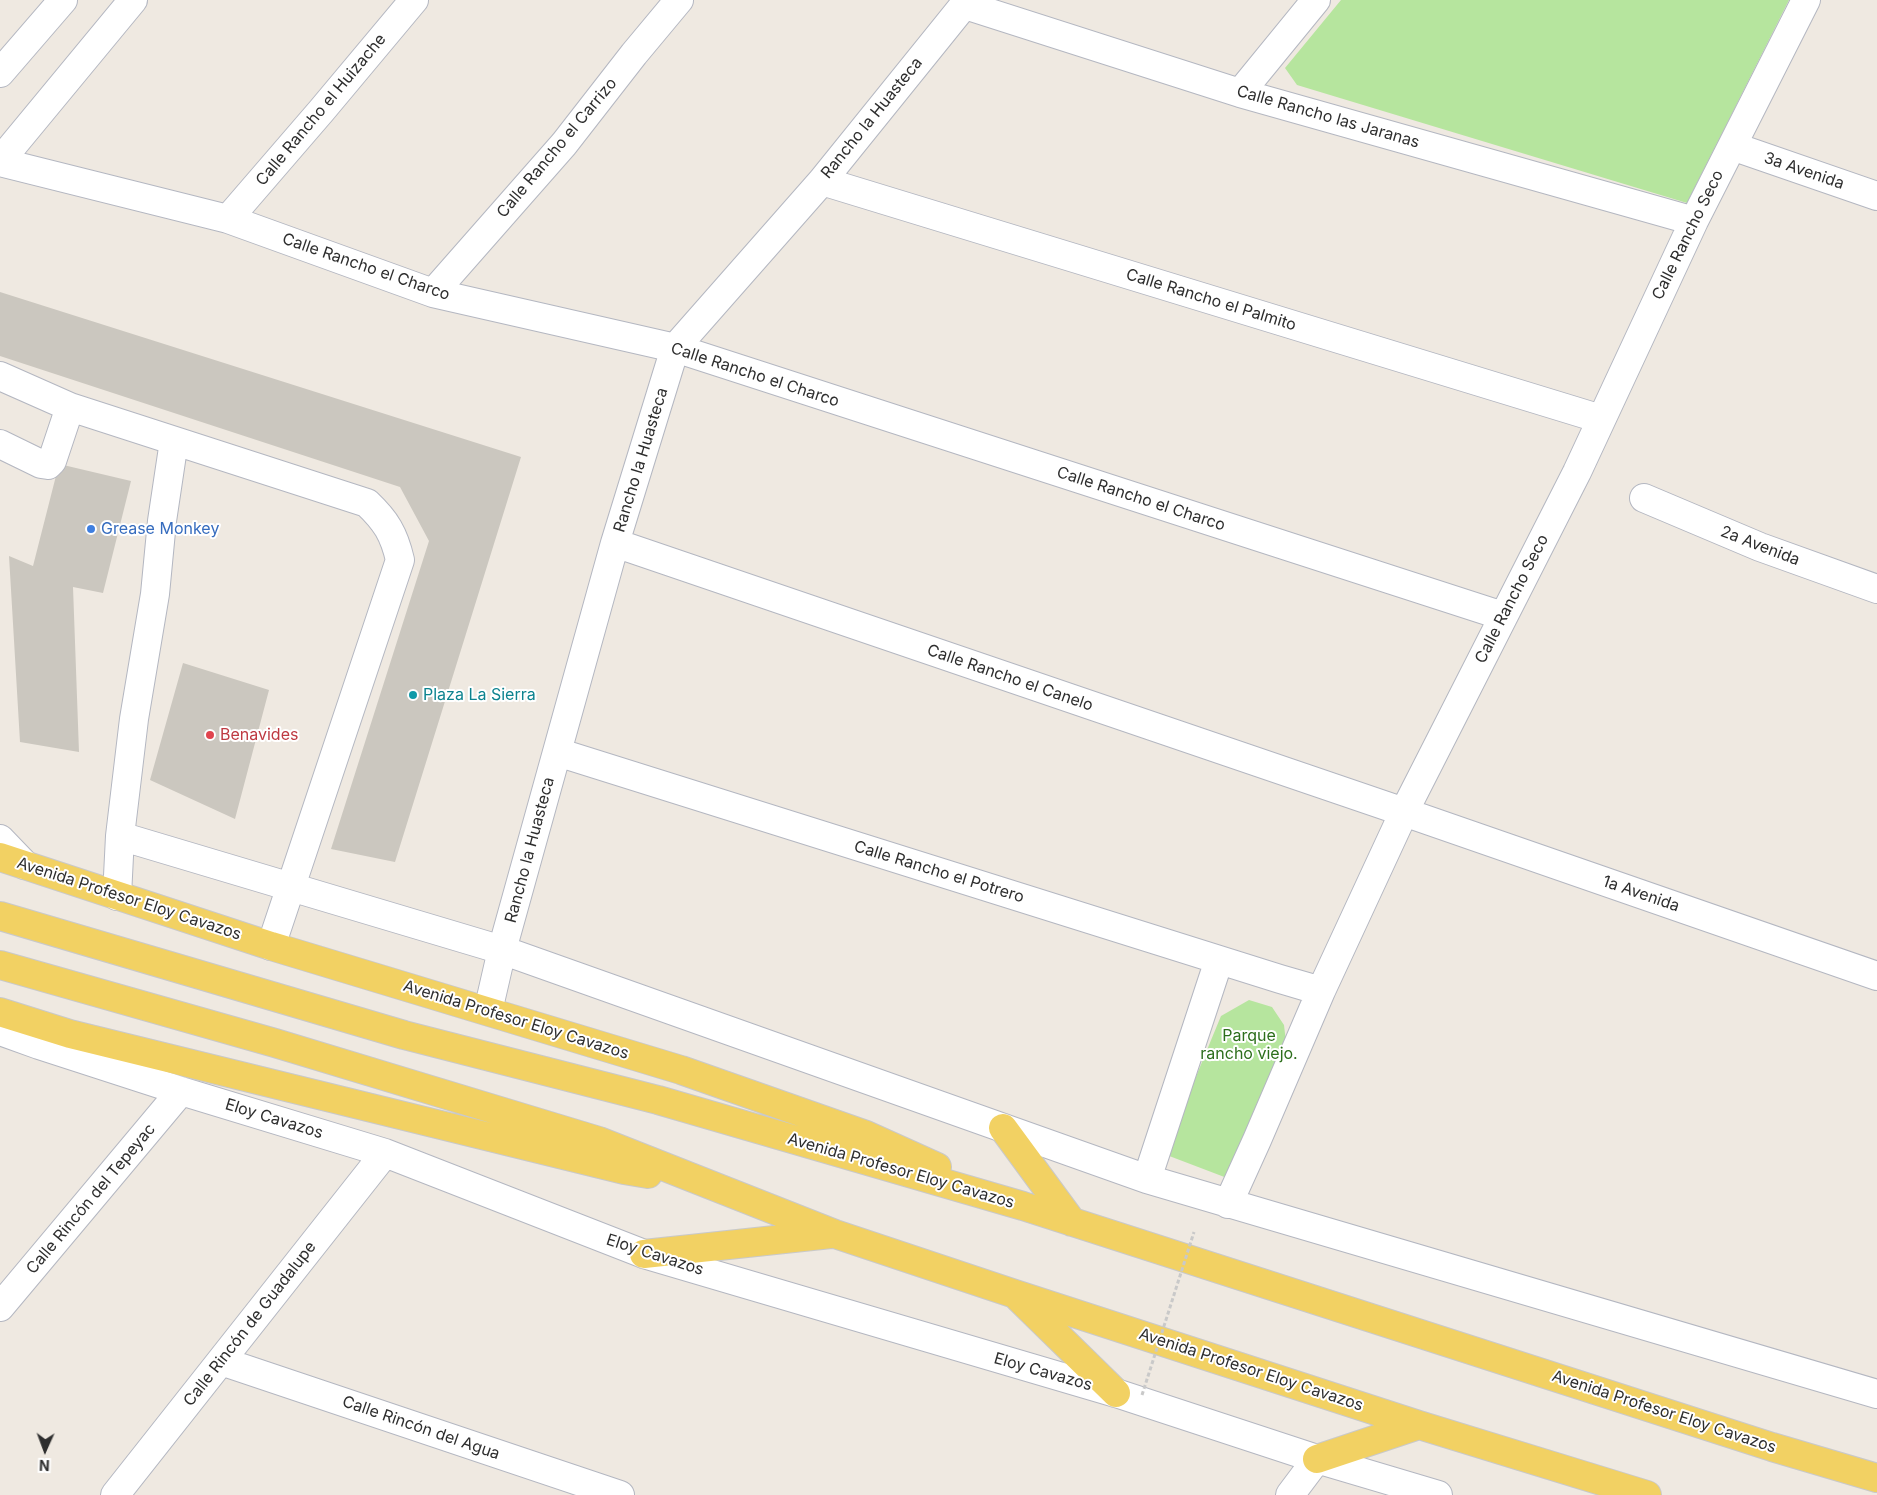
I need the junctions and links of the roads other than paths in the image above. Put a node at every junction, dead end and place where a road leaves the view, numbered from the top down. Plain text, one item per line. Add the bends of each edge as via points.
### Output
1 (63, 0) edge
2 (133, 0) edge
3 (414, 0) edge
4 (679, 0) edge
5 (1806, 0) edge
6 (966, 3) edge
7 (1302, 5) edge
8 (0, 73) edge
9 (1240, 93) junction
10 (1732, 146) junction
11 (0, 161) edge
12 (822, 181) junction
13 (1877, 196) edge
14 (228, 219) junction
15 (1694, 221) junction
16 (433, 293) junction
17 (675, 348) junction
18 (0, 376) edge
19 (70, 407) junction
20 (1601, 419) junction
21 (174, 441) junction
22 (0, 444) edge
23 (1644, 498) dead end
24 (615, 543) junction
25 (1877, 589) edge
26 (1503, 616) junction
27 (557, 752) junction
28 (1404, 812) junction
29 (120, 836) junction
30 (0, 839) edge
31 (0, 857) edge
32 (25, 865) junction
33 (291, 887) junction
34 (117, 896) junction
35 (0, 916) edge
36 (272, 946) junction
37 (502, 950) junction
38 (1219, 960) junction
39 (0, 965) edge
40 (1877, 976) edge
41 (1321, 991) junction
42 (488, 1011) junction
43 (0, 1012) edge
44 (0, 1031) edge
45 (181, 1091) junction
46 (1003, 1128) junction
47 (385, 1153) junction
48 (689, 1176) junction
49 (1148, 1179) junction
50 (1228, 1204) junction
51 (1023, 1206) junction
52 (1072, 1222) junction
53 (836, 1234) junction
54 (644, 1254) junction
55 (1015, 1294) junction
56 (0, 1307) edge
57 (221, 1361) junction
58 (1129, 1394) junction
59 (1877, 1394) edge
60 (1419, 1425) junction
61 (1772, 1448) junction
62 (1317, 1459) junction
63 (1877, 1460) edge
64 (1877, 1478) edge
65 (1619, 1491) edge
66 (115, 1495) edge
67 (620, 1495) edge
68 (1290, 1495) edge
69 (1438, 1495) edge
70 (1647, 1495) edge

1 - 8 street
2 - 11 street
3 - 14 street, Calle Rancho el Huizache
4 - 16 street, Calle Rancho el Carrizo via 564,144
5 - 10 street, Calle Rancho Seco
6 - 9 street, Calle Rancho las Jaranas
6 - 12 street, Rancho la Huasteca
7 - 9 street
9 - 15 street, Calle Rancho las Jaranas
10 - 13 street, 3a Avenida
10 - 15 street, Calle Rancho Seco
11 - 14 street, Calle Rancho el Charco
12 - 17 street, Rancho la Huasteca
12 - 20 street, Calle Rancho el Palmito
14 - 16 street, Calle Rancho el Charco
15 - 20 street, Calle Rancho Seco
16 - 17 street, Calle Rancho el Charco
17 - 24 street, Rancho la Huasteca
17 - 26 street, Calle Rancho el Charco
18 - 19 street
19 - 21 street
19 - 22 street via 48,465
20 - 26 street, Calle Rancho Seco
21 - 29 street
21 - 33 street via 367,503 383,519 397,546 400,560
23 - 25 street, 2a Avenida via 1760,547
24 - 27 street, Rancho la Huasteca
24 - 28 street, Calle Rancho el Canelo
26 - 28 street, Calle Rancho Seco
27 - 37 street, Rancho la Huasteca
27 - 38 street, Calle Rancho el Potrero
28 - 40 street, 1a Avenida
28 - 41 street, Calle Rancho Seco
29 - 33 street
29 - 34 street
30 - 32 street
31 - 32 main road, Avenida Profesor Eloy Cavazos
32 - 34 main road, Avenida Profesor Eloy Cavazos
33 - 36 street
33 - 37 street
34 - 36 main road, Avenida Profesor Eloy Cavazos
35 - 51 main road, Avenida Profesor Eloy Cavazos via 404,1035 658,1100
36 - 42 main road, Avenida Profesor Eloy Cavazos
37 - 42 street, Rancho la Huasteca
37 - 46 street
38 - 41 street, Calle Rancho el Potrero
38 - 49 street
39 - 48 main road, Avenida Profesor Eloy Cavazos via 275,1043 599,1141
41 - 50 street, Calle Rancho Seco
42 - 51 main road, Avenida Profesor Eloy Cavazos via 681,1070 866,1134
43 - 48 main road, Avenida Profesor Eloy Cavazos via 70,1034 615,1168 661,1176
44 - 45 street, Eloy Cavazos
45 - 47 street, Eloy Cavazos
45 - 56 street, Calle Rincón del Tepeyac
46 - 49 street
46 - 52 main road
47 - 54 street, Eloy Cavazos
47 - 57 street, Calle Rincón de Guadalupe
48 - 53 main road, Avenida Profesor Eloy Cavazos
49 - 50 street
50 - 59 street
51 - 52 main road, Avenida Profesor Eloy Cavazos
52 - 61 main road, Avenida Profesor Eloy Cavazos
53 - 54 main road
53 - 55 main road, Avenida Profesor Eloy Cavazos
54 - 58 street, Eloy Cavazos
55 - 58 main road
55 - 60 main road, Avenida Profesor Eloy Cavazos
57 - 66 street, Calle Rincón de Guadalupe
57 - 67 street, Calle Rincón del Agua
58 - 62 street, Eloy Cavazos
60 - 62 main road
60 - 65 main road, Avenida Profesor Eloy Cavazos
61 - 63 main road
61 - 64 main road, Avenida Profesor Eloy Cavazos
62 - 68 street
62 - 69 street, Eloy Cavazos
65 - 70 main road, Avenida Profesor Eloy Cavazos

